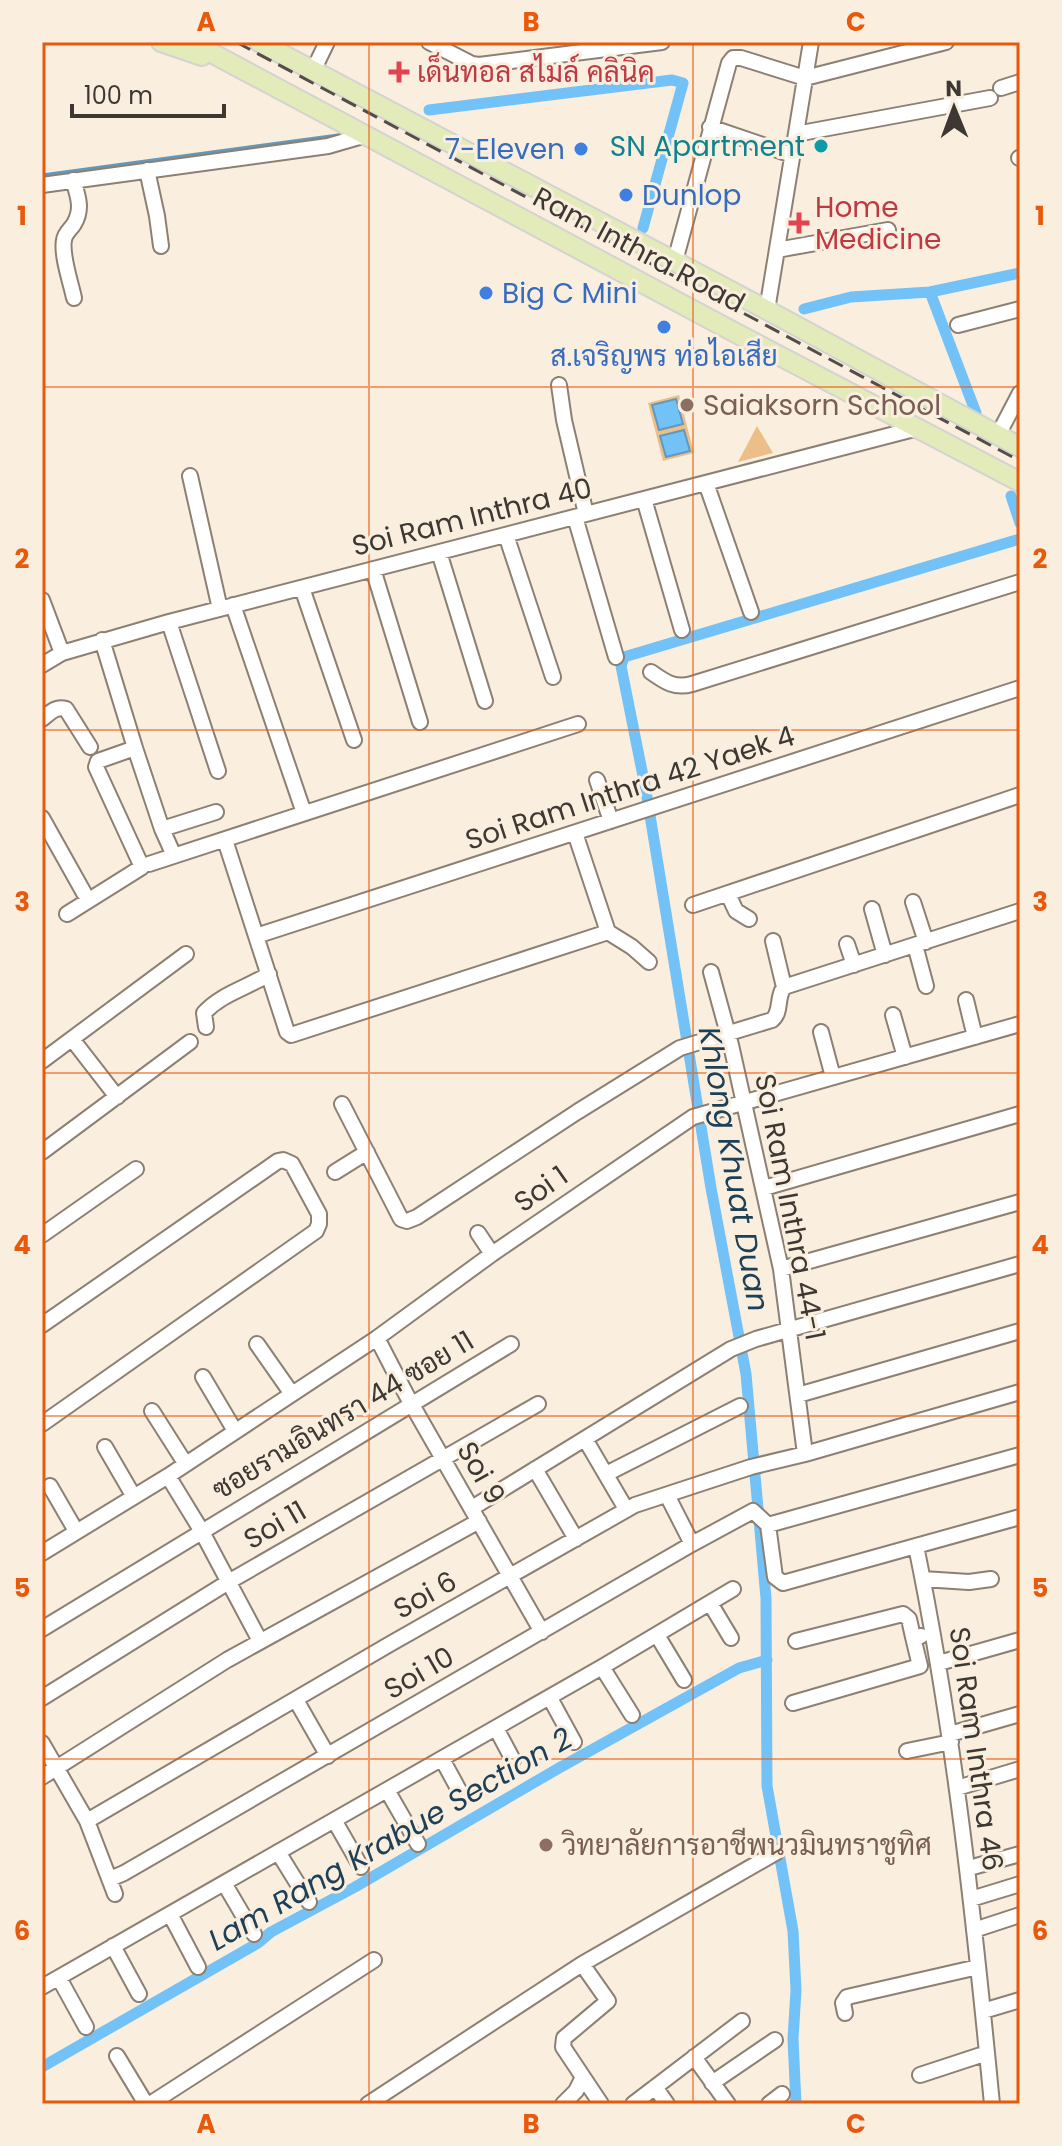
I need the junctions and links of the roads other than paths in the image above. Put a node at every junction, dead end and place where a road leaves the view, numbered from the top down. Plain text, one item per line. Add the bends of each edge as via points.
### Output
1 (161, 42) edge
2 (191, 42) edge
3 (259, 42) edge
4 (327, 42) edge
5 (429, 42) edge
6 (662, 42) edge
7 (811, 42) edge
8 (946, 42) edge
9 (313, 71) junction
10 (246, 72) junction
11 (805, 78) junction
12 (1020, 82) edge
13 (710, 127) junction
14 (796, 134) junction
15 (366, 135) junction
16 (792, 155) junction
17 (147, 170) junction
18 (73, 180) junction
19 (42, 185) edge
20 (888, 230) dead end
21 (161, 246) dead end
22 (777, 250) junction
23 (675, 261) junction
24 (74, 298) dead end
25 (1020, 309) edge
26 (767, 310) junction
27 (958, 325) dead end
28 (559, 385) dead end
29 (1020, 393) edge
30 (946, 408) junction
31 (918, 428) junction
32 (998, 435) junction
33 (1020, 447) edge
34 (190, 476) dead end
35 (706, 483) junction
36 (1019, 486) edge
37 (644, 499) junction
38 (580, 516) junction
39 (506, 535) junction
40 (439, 552) junction
41 (373, 569) junction
42 (1020, 582) edge
43 (302, 588) junction
44 (42, 600) edge
45 (227, 607) junction
46 (751, 612) dead end
47 (169, 622) junction
48 (682, 630) dead end
49 (102, 640) junction
50 (62, 653) junction
51 (616, 657) dead end
52 (42, 665) edge
53 (651, 672) dead end
54 (553, 677) dead end
55 (1020, 688) edge
56 (485, 701) dead end
57 (42, 719) edge
58 (420, 722) dead end
59 (578, 724) dead end
60 (354, 740) dead end
61 (90, 747) dead end
62 (135, 748) junction
63 (218, 771) dead end
64 (597, 780) dead end
65 (1020, 795) edge
66 (216, 812) dead end
67 (304, 813) junction
68 (42, 818) edge
69 (611, 821) junction
70 (162, 829) junction
71 (575, 833) junction
72 (225, 840) junction
73 (171, 849) dead end
74 (149, 864) dead end
75 (84, 893) dead end
76 (728, 894) junction
77 (913, 902) dead end
78 (693, 905) dead end
79 (872, 909) dead end
80 (1020, 911) edge
81 (67, 914) dead end
82 (749, 919) dead end
83 (608, 932) junction
84 (256, 936) junction
85 (773, 941) dead end
86 (847, 944) dead end
87 (920, 944) junction
88 (186, 954) dead end
89 (885, 955) junction
90 (649, 962) dead end
91 (854, 965) junction
92 (711, 972) dead end
93 (269, 974) junction
94 (926, 986) dead end
95 (784, 987) junction
96 (966, 1000) dead end
97 (893, 1015) dead end
98 (1020, 1024) edge
99 (206, 1027) dead end
100 (821, 1032) dead end
101 (728, 1033) junction
102 (975, 1037) junction
103 (72, 1039) junction
104 (190, 1042) dead end
105 (905, 1057) junction
106 (42, 1061) edge
107 (833, 1077) junction
108 (117, 1097) junction
109 (744, 1102) junction
110 (342, 1104) dead end
111 (1020, 1114) edge
112 (42, 1152) edge
113 (367, 1152) junction
114 (136, 1169) dead end
115 (335, 1172) dead end
116 (764, 1188) junction
117 (1020, 1202) edge
118 (478, 1233) dead end
119 (42, 1235) edge
120 (492, 1254) junction
121 (1020, 1264) edge
122 (781, 1269) junction
123 (42, 1325) edge
124 (789, 1330) junction
125 (1020, 1331) edge
126 (377, 1338) junction
127 (257, 1344) dead end
128 (511, 1344) dead end
129 (203, 1377) dead end
130 (1020, 1392) edge
131 (292, 1394) junction
132 (798, 1395) junction
133 (412, 1404) junction
134 (538, 1404) dead end
135 (740, 1406) dead end
136 (152, 1411) dead end
137 (42, 1424) edge
138 (235, 1431) junction
139 (585, 1439) junction
140 (105, 1447) dead end
141 (805, 1454) junction
142 (1020, 1455) edge
143 (444, 1459) junction
144 (185, 1463) junction
145 (535, 1469) junction
146 (606, 1474) junction
147 (168, 1476) junction
148 (50, 1486) dead end
149 (667, 1495) junction
150 (134, 1497) junction
151 (626, 1509) junction
152 (475, 1514) junction
153 (1020, 1517) edge
154 (768, 1525) junction
155 (201, 1530) junction
156 (76, 1531) junction
157 (576, 1539) junction
158 (692, 1544) junction
159 (916, 1546) junction
160 (42, 1553) edge
161 (510, 1577) junction
162 (923, 1579) junction
163 (991, 1579) dead end
164 (230, 1581) junction
165 (733, 1589) dead end
166 (710, 1603) junction
167 (42, 1629) edge
168 (542, 1632) junction
169 (933, 1632) junction
170 (657, 1635) junction
171 (913, 1637) junction
172 (731, 1638) dead end
173 (1020, 1640) edge
174 (260, 1641) junction
175 (796, 1641) dead end
176 (939, 1663) junction
177 (602, 1667) junction
178 (684, 1680) dead end
179 (42, 1698) edge
180 (550, 1698) junction
181 (296, 1700) junction
182 (793, 1703) dead end
183 (1020, 1714) edge
184 (632, 1715) dead end
185 (496, 1728) junction
186 (951, 1738) junction
187 (574, 1742) dead end
188 (42, 1743) edge
189 (907, 1751) dead end
190 (328, 1756) junction
191 (442, 1759) junction
192 (513, 1760) dead end
193 (56, 1768) junction
194 (1020, 1769) edge
195 (42, 1777) edge
196 (957, 1788) junction
197 (387, 1790) junction
198 (460, 1792) dead end
199 (334, 1820) junction
200 (87, 1821) junction
201 (418, 1844) dead end
202 (278, 1852) junction
203 (777, 1852) dead end
204 (1020, 1854) edge
205 (361, 1867) dead end
206 (969, 1868) junction
207 (110, 1879) junction
208 (224, 1883) junction
209 (1020, 1884) edge
210 (115, 1894) dead end
211 (971, 1899) junction
212 (309, 1902) dead end
213 (170, 1914) junction
214 (1020, 1915) edge
215 (974, 1930) junction
216 (254, 1934) dead end
217 (113, 1946) junction
218 (374, 1960) dead end
219 (582, 1964) junction
220 (198, 1967) dead end
221 (978, 1967) junction
222 (59, 1978) junction
223 (42, 1987) edge
224 (139, 1994) dead end
225 (1020, 2000) edge
226 (983, 2011) junction
227 (845, 2013) dead end
228 (742, 2021) dead end
229 (86, 2027) dead end
230 (775, 2040) dead end
231 (987, 2053) junction
232 (117, 2056) dead end
233 (694, 2057) junction
234 (920, 2075) dead end
235 (583, 2077) junction
236 (712, 2083) junction
237 (655, 2087) junction
238 (782, 2094) dead end
239 (148, 2104) edge
240 (368, 2104) edge
241 (563, 2104) edge
242 (601, 2104) edge
243 (633, 2104) edge
244 (667, 2104) edge
245 (728, 2104) edge
246 (769, 2104) edge
247 (992, 2104) edge

1 - 10 main road
2 - 10 main road, Ram Inthra Road
3 - 9 main road, Ram Inthra Road
4 - 9 street
5 - 6 street via 479,65
7 - 11 street
8 - 11 street
9 - 23 main road, Ram Inthra Road
10 - 15 main road, Ram Inthra Road
11 - 13 street via 733,58
11 - 14 street
12 - 14 street via 995,93
13 - 16 street
13 - 23 street
14 - 16 street
15 - 17 street via 328,146
15 - 31 main road, Ram Inthra Road
16 - 22 street
17 - 18 street
17 - 21 street
18 - 19 street
18 - 24 street via 80,202 63,243
20 - 22 street
22 - 26 street
23 - 26 main road, Ram Inthra Road
25 - 27 street
26 - 30 main road, Ram Inthra Road
28 - 38 street
29 - 32 street
30 - 31 main road
30 - 32 main road, Ram Inthra Road
31 - 35 street, Soi Ram Inthra 40
31 - 36 main road, Ram Inthra Road
32 - 33 main road, Ram Inthra Road
34 - 45 street
35 - 37 street, Soi Ram Inthra 40
35 - 46 street
37 - 38 street, Soi Ram Inthra 40
37 - 48 street
38 - 39 street, Soi Ram Inthra 40
38 - 51 street
39 - 40 street, Soi Ram Inthra 40
39 - 54 street
40 - 41 street, Soi Ram Inthra 40
40 - 56 street
41 - 43 street, Soi Ram Inthra 40
41 - 58 street
42 - 53 street via 692,684 675,686
43 - 45 street, Soi Ram Inthra 40
43 - 60 street
44 - 50 street
45 - 47 street, Soi Ram Inthra 40
45 - 67 street
47 - 49 street, Soi Ram Inthra 40
47 - 63 street
49 - 50 street, Soi Ram Inthra 40
49 - 62 street
50 - 52 street, Soi Ram Inthra 40
55 - 69 street, Soi Ram Inthra 42 Yaek 4
57 - 61 street via 59,707 66,709
59 - 67 street
62 - 70 street
62 - 81 street via 98,761 96,767 142,867
64 - 69 street
65 - 76 street
66 - 70 street
67 - 72 street
68 - 75 street
69 - 71 street, Soi Ram Inthra 42 Yaek 4
70 - 73 street
71 - 83 street
71 - 84 street, Soi Ram Inthra 42 Yaek 4
72 - 74 street
72 - 84 street
76 - 78 street
76 - 82 street via 736,911
77 - 87 street
79 - 89 street
80 - 87 street
83 - 90 street
83 - 93 street via 291,1035
84 - 93 street
85 - 95 street
86 - 91 street
87 - 89 street
87 - 94 street
88 - 103 street
89 - 91 street
91 - 95 street
92 - 101 street, Soi Ram Inthra 44-1
93 - 99 street via 207,1010
95 - 101 street via 776,1018
96 - 102 street
97 - 105 street
98 - 102 street, Soi 1
100 - 107 street
101 - 109 street, Soi Ram Inthra 44-1
101 - 113 street via 680,1048 407,1221 401,1219
102 - 105 street, Soi 1
103 - 106 street
103 - 108 street
104 - 108 street
105 - 107 street, Soi 1
107 - 109 street, Soi 1
108 - 112 street
109 - 116 street, Soi Ram Inthra 44-1
109 - 120 street, Soi 1 via 698,1115
110 - 113 street
111 - 116 street
113 - 115 street
114 - 119 street
116 - 122 street, Soi Ram Inthra 44-1
117 - 122 street
118 - 120 street
120 - 126 street, Soi 1
121 - 124 street
122 - 124 street, Soi Ram Inthra 44-1
123 - 137 street via 278,1161 292,1164 319,1214 316,1231
124 - 132 street, Soi Ram Inthra 44-1
124 - 139 street via 731,1349
125 - 132 street
126 - 131 street, Soi 1
126 - 133 street, Soi 9
127 - 131 street
128 - 133 street, ซอยรามอินทรา 44 ซอย 11
129 - 138 street
130 - 141 street, Soi 6
131 - 138 street, Soi 1
132 - 141 street, Soi Ram Inthra 44-1
133 - 143 street, Soi 9
133 - 155 street, ซอยรามอินทรา 44 ซอย 11
134 - 143 street, Soi 11
135 - 146 street
136 - 144 street
138 - 144 street, Soi 1
139 - 145 street
139 - 146 street
140 - 150 street
141 - 149 street, Soi 6
142 - 154 street
143 - 152 street, Soi 9
143 - 164 street, Soi 11
144 - 147 street, Soi 1
145 - 152 street
145 - 157 street
146 - 151 street
147 - 150 street, Soi 1
147 - 155 street
148 - 156 street
149 - 151 street, Soi 6
149 - 158 street
150 - 156 street, Soi 1
151 - 157 street, Soi 6
152 - 161 street, Soi 9
152 - 174 street
153 - 159 street
154 - 158 street, Soi 10 via 753,1511
154 - 159 street via 775,1577 786,1583
155 - 164 street
155 - 167 street, ซอยรามอินทรา 44 ซอย 11
156 - 160 street, Soi 1
157 - 161 street, Soi 6
158 - 168 street, Soi 10
159 - 162 street, Soi Ram Inthra 46
161 - 168 street, Soi 9
161 - 181 street, Soi 6
162 - 163 street
162 - 169 street, Soi Ram Inthra 46
164 - 174 street
164 - 179 street, Soi 11
165 - 166 street
166 - 170 street
166 - 172 street
168 - 190 street, Soi 10
169 - 171 street
169 - 176 street, Soi Ram Inthra 46
170 - 177 street
170 - 178 street
171 - 175 street via 903,1614
171 - 182 street via 920,1666
173 - 176 street
174 - 193 street
176 - 186 street, Soi Ram Inthra 46
177 - 180 street
177 - 184 street
180 - 185 street
180 - 187 street
181 - 190 street
181 - 200 street, Soi 6
183 - 186 street
185 - 191 street
185 - 192 street
186 - 189 street
186 - 196 street, Soi Ram Inthra 46
188 - 193 street
190 - 207 street, Soi 10
191 - 197 street
191 - 198 street
193 - 195 street
193 - 200 street
194 - 196 street
196 - 206 street, Soi Ram Inthra 46
197 - 199 street
197 - 201 street
199 - 202 street
199 - 205 street
200 - 207 street
202 - 208 street
202 - 212 street
203 - 219 street
204 - 206 street
206 - 211 street, Soi Ram Inthra 46
207 - 210 street
208 - 213 street
208 - 216 street
209 - 211 street
211 - 215 street, Soi Ram Inthra 46
213 - 217 street
213 - 220 street
214 - 215 street
215 - 221 street, Soi Ram Inthra 46
217 - 222 street
217 - 224 street
218 - 239 street
219 - 235 street via 608,2001 562,2042
219 - 240 street
221 - 226 street, Soi Ram Inthra 46
221 - 227 street via 847,1997
222 - 223 street
222 - 229 street
225 - 226 street
226 - 231 street, Soi Ram Inthra 46
228 - 233 street
230 - 236 street
231 - 234 street
231 - 247 street, Soi Ram Inthra 46
232 - 239 street
233 - 236 street
233 - 237 street
235 - 241 street
235 - 242 street
236 - 245 street
237 - 243 street
237 - 244 street
238 - 246 street

